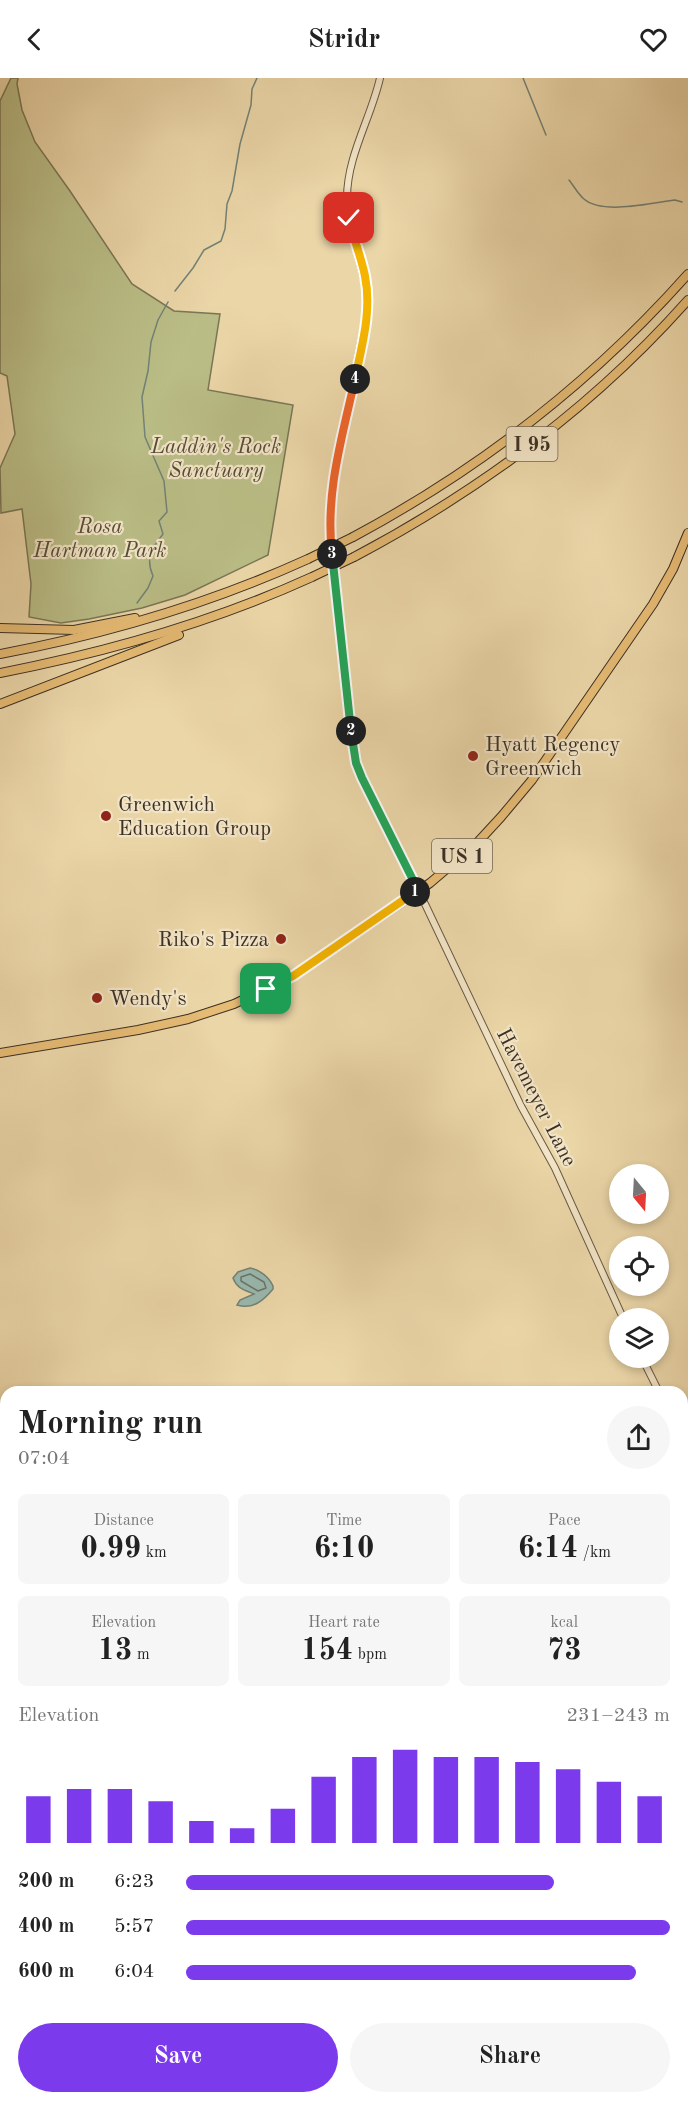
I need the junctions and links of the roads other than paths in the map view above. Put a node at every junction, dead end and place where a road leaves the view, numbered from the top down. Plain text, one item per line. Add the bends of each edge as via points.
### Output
1 (380, 78) edge
2 (688, 274) edge
3 (687, 301) edge
4 (688, 533) edge
5 (186, 608) junction
6 (228, 612) junction
7 (0, 628) edge
8 (0, 654) edge
9 (0, 673) edge
10 (0, 704) edge
11 (418, 890) junction
12 (0, 1053) edge
13 (618, 1308) edge
14 (647, 1368) edge
15 (656, 1386) edge

1 - 11 street, Havemeyer Lane via 356,151 348,190 349,218 365,276 367,312 331,490 329,527 356,763
2 - 5 highway, I 95, bridge via 607,357 525,427 446,483 354,537 246,586
3 - 6 highway, I 95, bridge via 615,374 532,444 452,501 354,557
4 - 11 main road, US 1 via 653,604 532,780 477,843
5 - 7 highway via 74,630
5 - 8 highway, I 95 via 103,632
6 - 9 highway, I 95 via 114,648
6 - 10 highway
11 - 12 main road, US 1 via 293,976 234,1004 138,1030
11 - 13 street, Havemeyer Lane via 521,1106 555,1168
14 - 15 street

